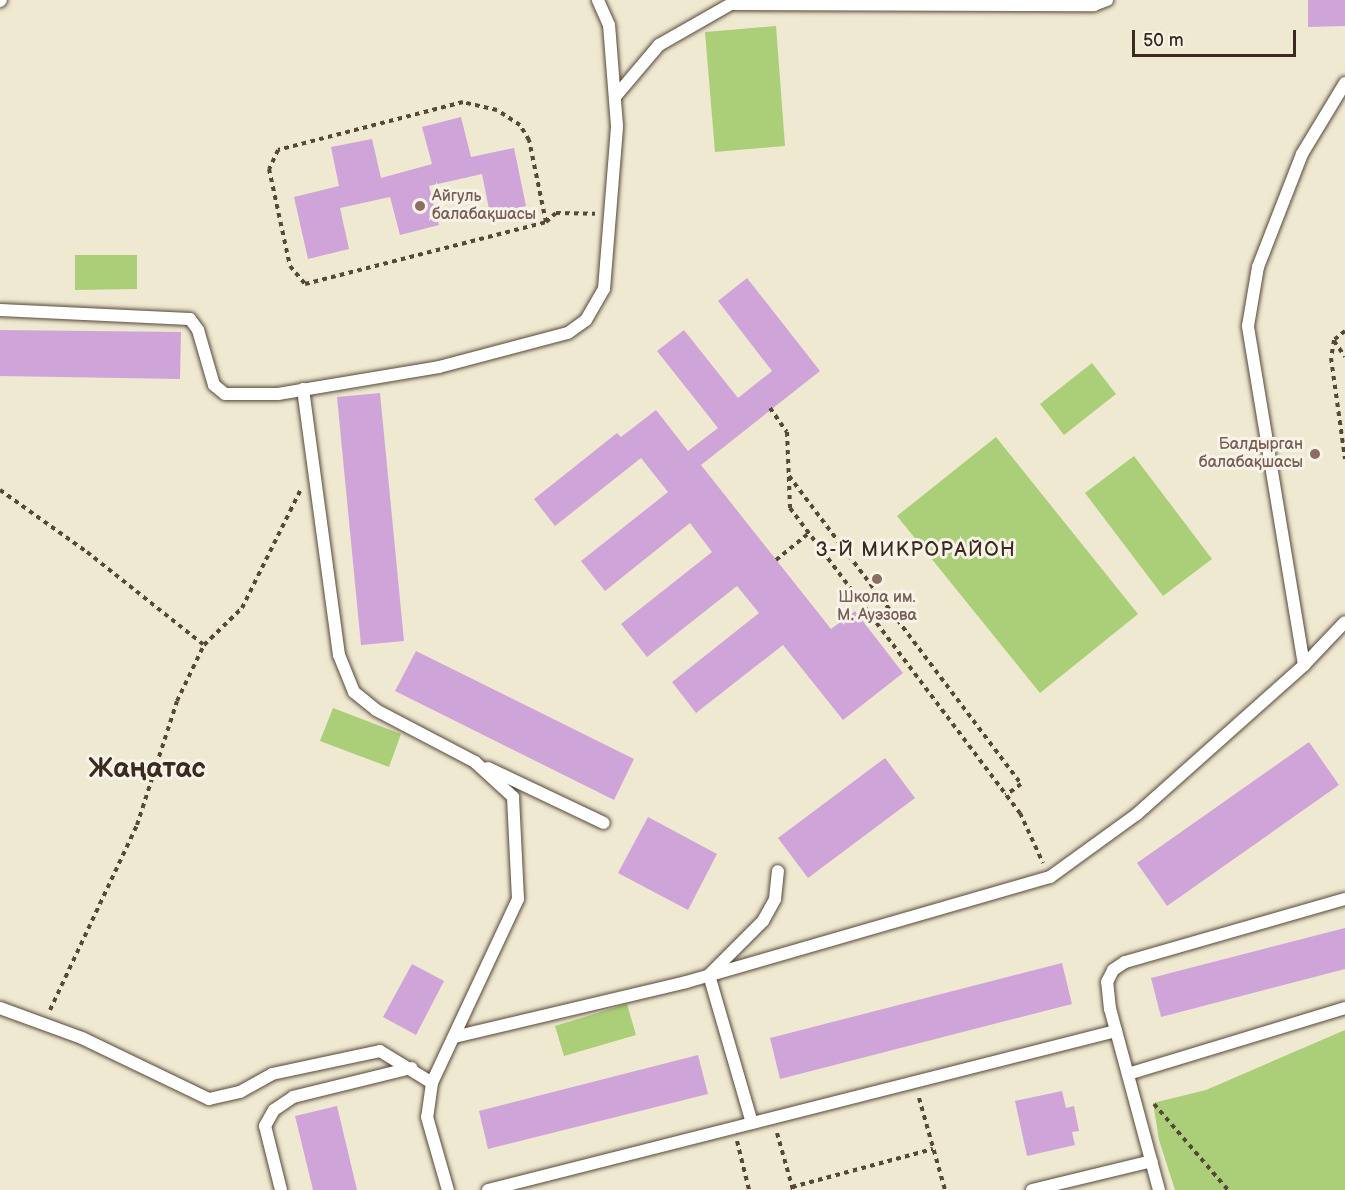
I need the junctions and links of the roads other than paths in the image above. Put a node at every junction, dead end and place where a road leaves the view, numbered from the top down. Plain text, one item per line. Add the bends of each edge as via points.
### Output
1 (598, 0) edge
2 (1107, 0) edge
3 (894, 2) edge
4 (1025, 2) edge
5 (1345, 83) edge
6 (615, 97) junction
7 (0, 310) edge
8 (303, 389) junction
9 (1345, 622) edge
10 (1304, 665) junction
11 (475, 762) junction
12 (604, 822) dead end
13 (778, 871) dead end
14 (1345, 899) edge
15 (709, 975) junction
16 (0, 1008) edge
17 (1345, 1008) edge
18 (1116, 1031) junction
19 (454, 1038) junction
20 (411, 1068) junction
21 (1128, 1074) junction
22 (432, 1083) junction
23 (752, 1123) junction
24 (1152, 1161) junction
25 (281, 1190) edge
26 (448, 1190) edge
27 (488, 1190) edge
28 (1032, 1190) edge
29 (1159, 1190) edge

1 - 6 lane via 609,25
2 - 4 lane via 1094,5
3 - 4 lane
3 - 6 lane via 731,4 659,45
5 - 10 lane via 1302,154 1258,267 1248,326
6 - 8 lane via 617,126 604,289 586,320 568,333 439,367
7 - 8 lane via 190,319 198,330 214,385 225,394 279,394
8 - 11 lane via 339,655 354,692 376,711
9 - 10 lane
10 - 15 lane via 1137,814 1050,877
11 - 12 lane
11 - 19 lane via 513,797 518,899
13 - 15 lane via 775,898 763,921
14 - 18 lane via 1125,963 1113,970 1107,982
15 - 19 lane
15 - 23 lane
16 - 20 lane via 82,1038 209,1099 240,1092 273,1074 353,1055 380,1052
17 - 21 lane
18 - 21 lane
18 - 23 lane
19 - 22 lane
20 - 22 lane
20 - 25 lane via 293,1097 274,1110 265,1126
21 - 24 lane
22 - 26 lane via 427,1118
23 - 27 lane
24 - 28 lane
24 - 29 lane

